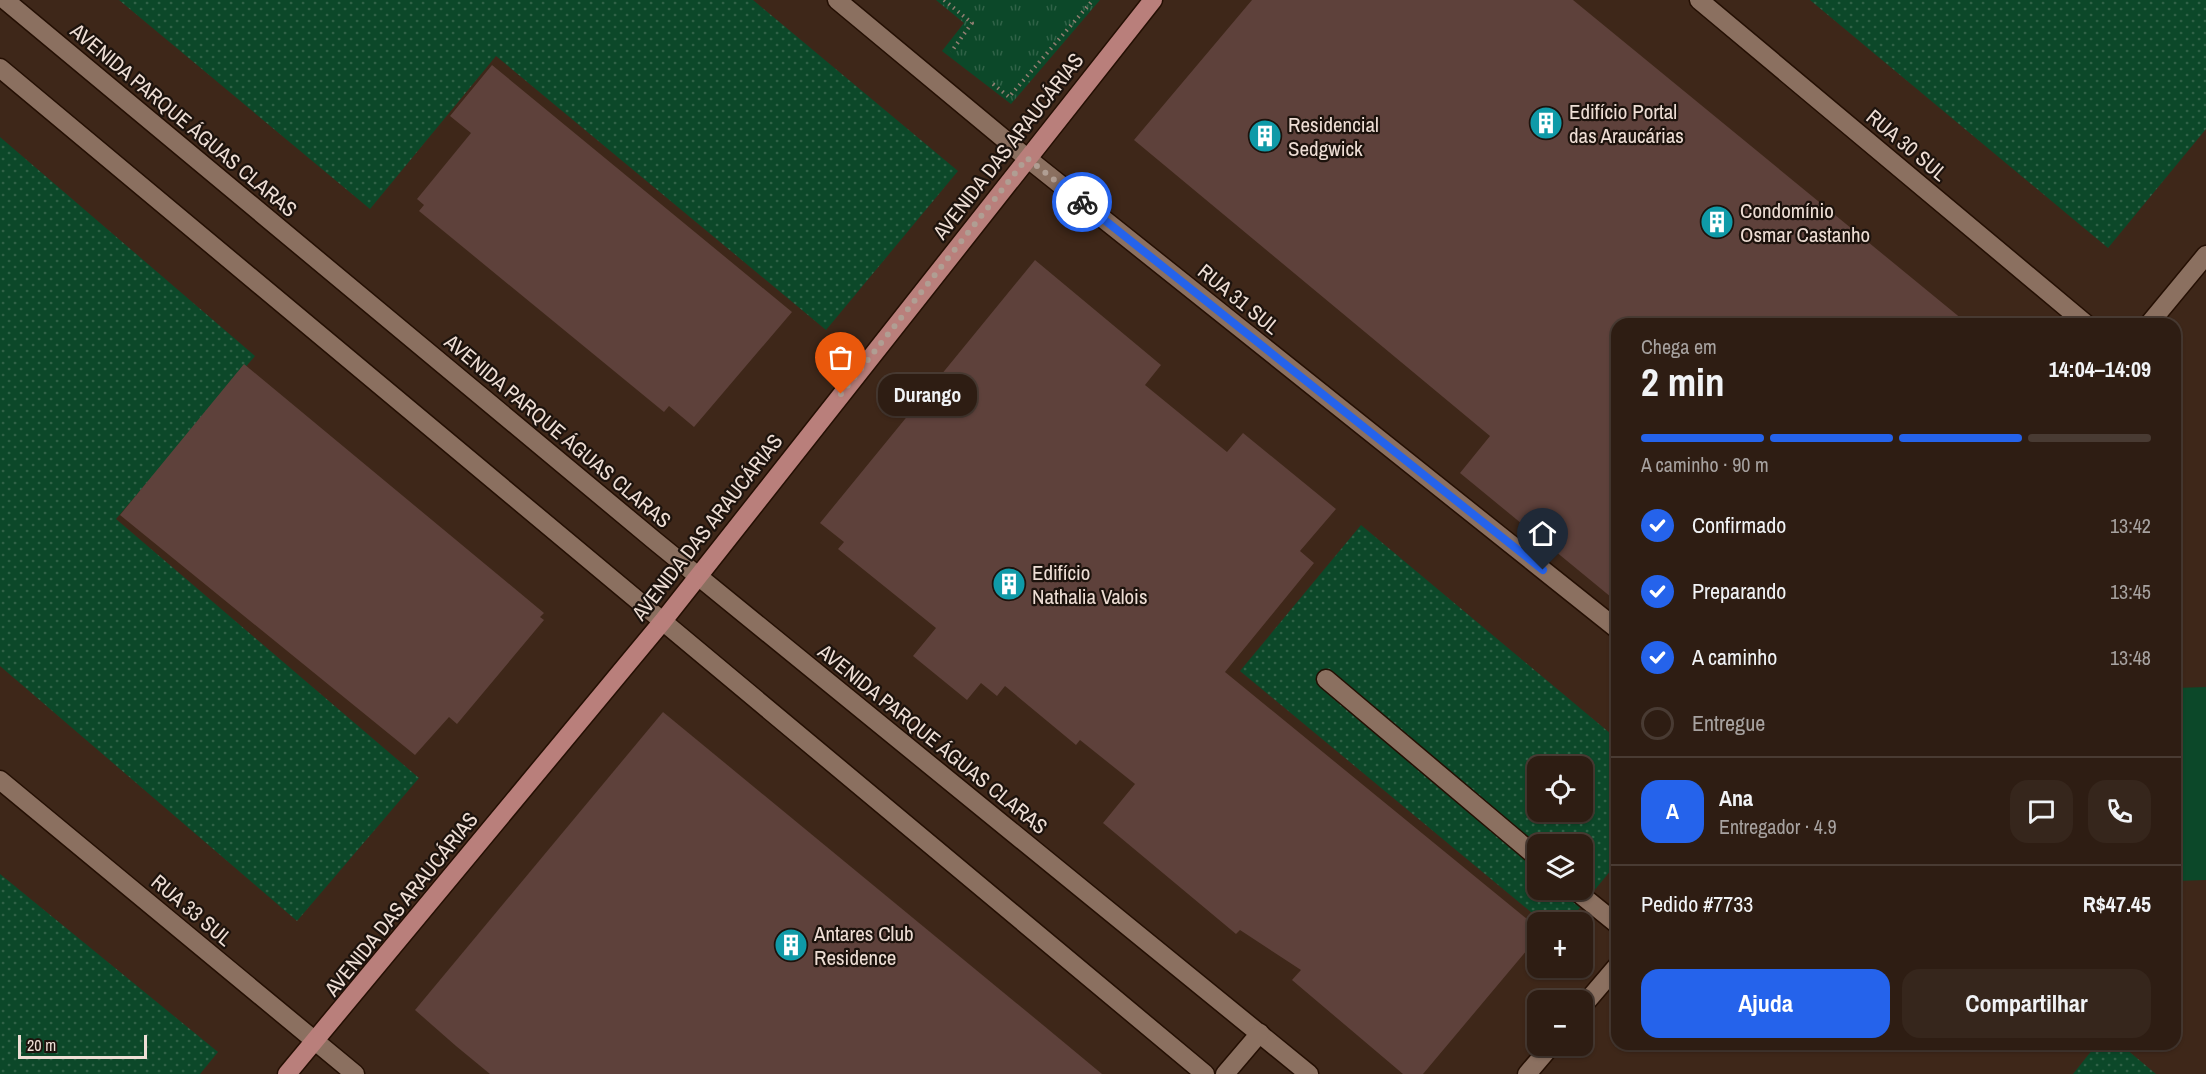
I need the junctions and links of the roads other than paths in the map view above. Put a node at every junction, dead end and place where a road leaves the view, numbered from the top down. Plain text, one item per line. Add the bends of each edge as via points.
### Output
1 (4, 0) edge
2 (837, 0) edge
3 (1153, 0) edge
4 (1699, 0) edge
5 (0, 68) edge
6 (1027, 158) junction
7 (2206, 255) edge
8 (2079, 318) edge
9 (2154, 318) edge
10 (698, 576) junction
11 (663, 621) junction
12 (1611, 624) edge
13 (1326, 680) dead end
14 (0, 780) edge
15 (1527, 849) edge
16 (1587, 900) edge
17 (1611, 919) edge
18 (1611, 973) edge
19 (1593, 994) edge
20 (1260, 1033) junction
21 (316, 1042) junction
22 (1542, 1056) edge
23 (287, 1074) edge
24 (355, 1074) edge
25 (1206, 1074) edge
26 (1225, 1074) edge
27 (1309, 1074) edge
28 (1527, 1074) edge

1 - 10 street, AVENIDA PARQUE ÁGUAS CLARAS
2 - 6 street, RUA 31 SUL
3 - 6 main road, AVENIDA DAS ARAUCÁRIAS
4 - 8 street, RUA 30 SUL
5 - 11 street
6 - 10 main road, AVENIDA DAS ARAUCÁRIAS
6 - 12 street, RUA 31 SUL
7 - 9 street
10 - 11 main road, AVENIDA DAS ARAUCÁRIAS
10 - 20 street, AVENIDA PARQUE ÁGUAS CLARAS
11 - 21 main road, AVENIDA DAS ARAUCÁRIAS
11 - 25 street
13 - 15 street
14 - 21 street, RUA 33 SUL
16 - 17 street
18 - 19 street
20 - 26 street
20 - 27 street, AVENIDA PARQUE ÁGUAS CLARAS
21 - 23 main road, AVENIDA DAS ARAUCÁRIAS
21 - 24 street, RUA 33 SUL
22 - 28 street

